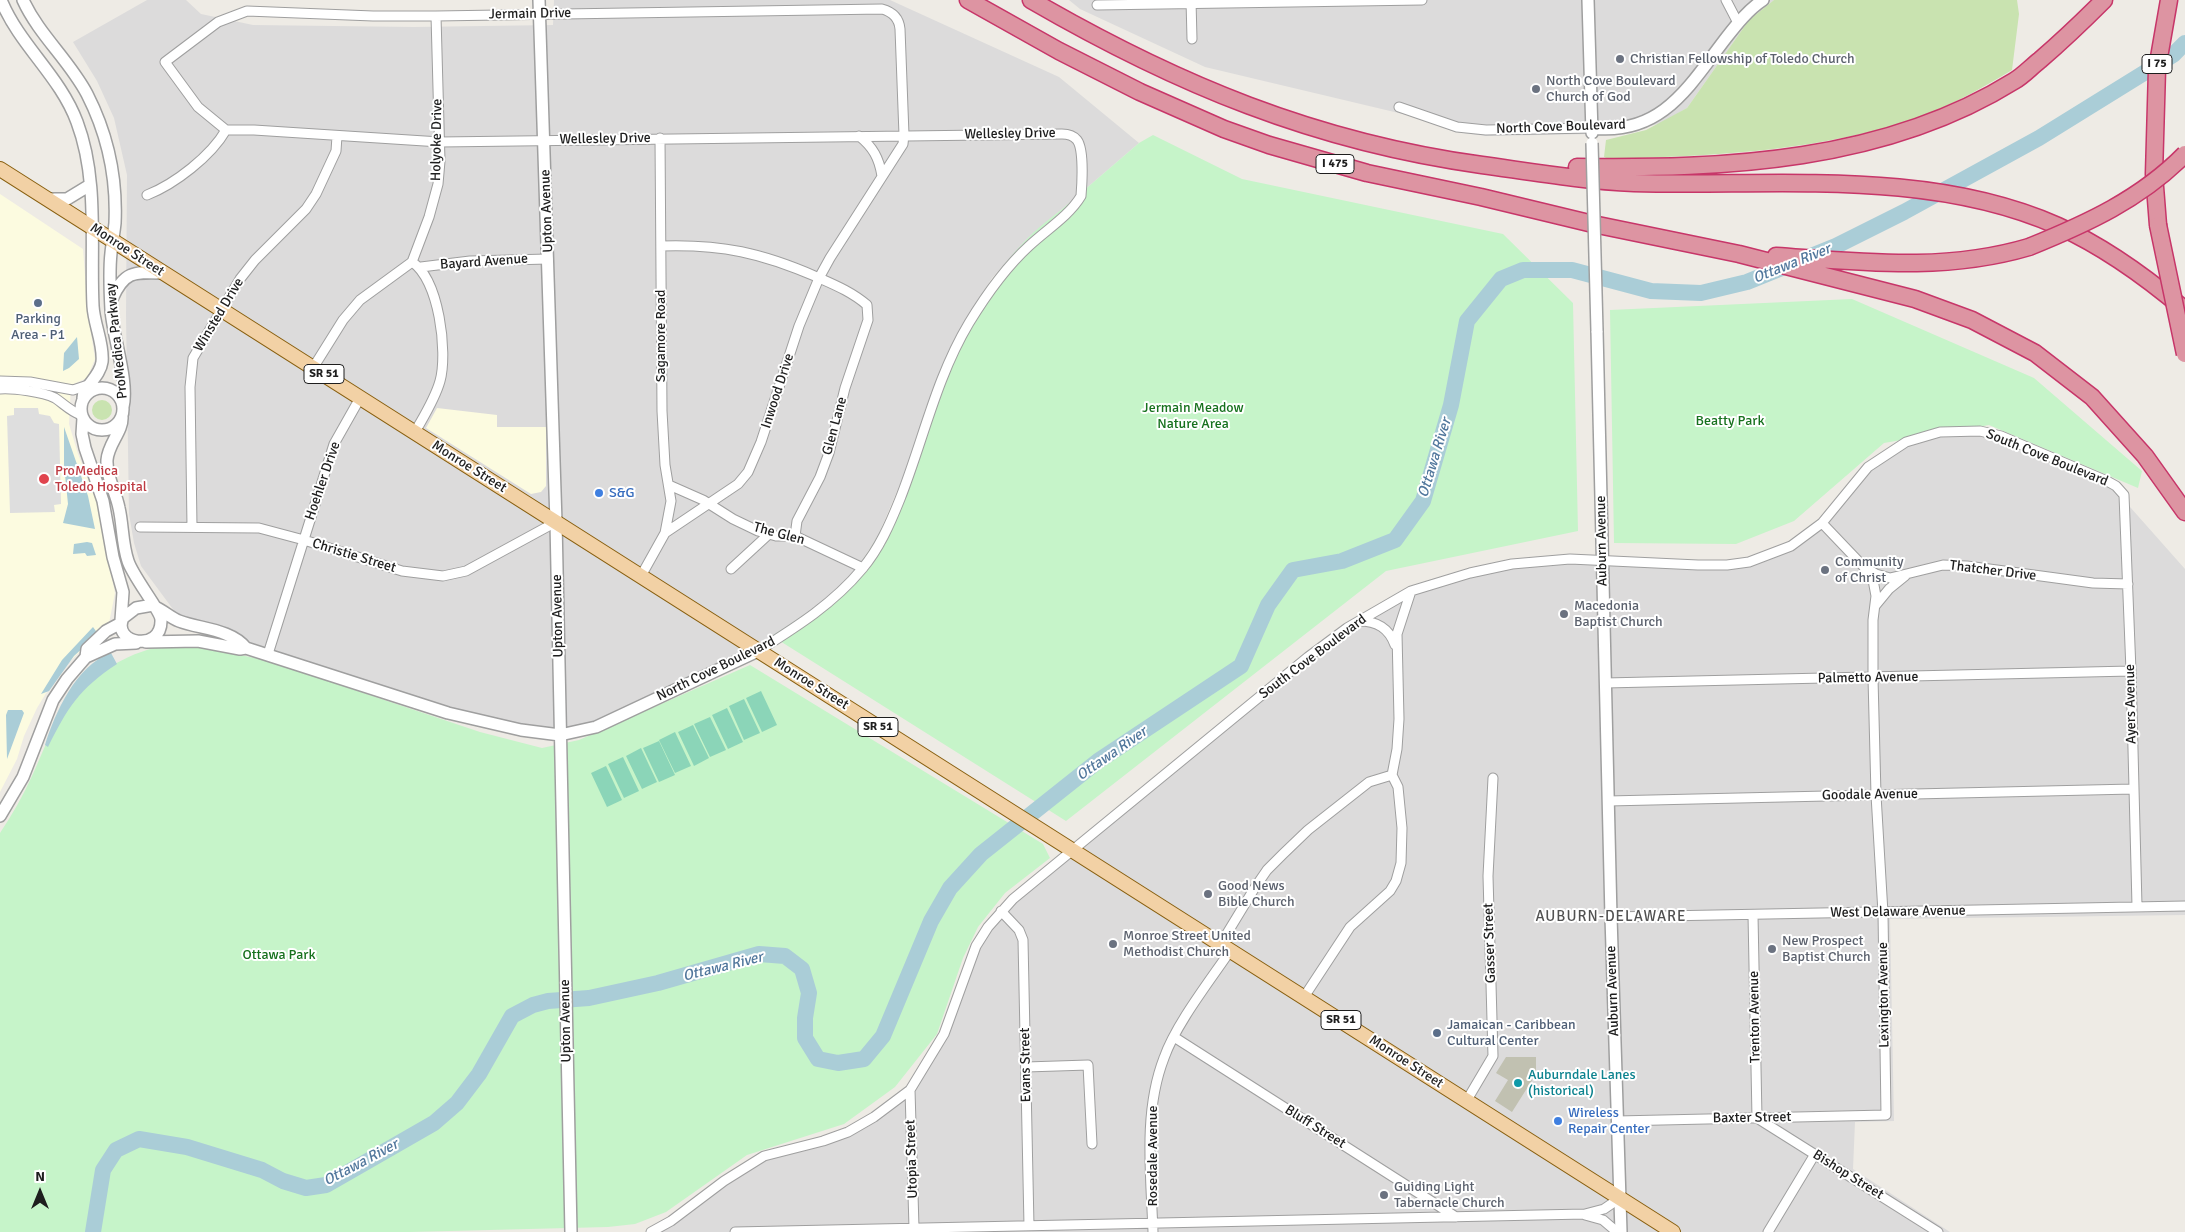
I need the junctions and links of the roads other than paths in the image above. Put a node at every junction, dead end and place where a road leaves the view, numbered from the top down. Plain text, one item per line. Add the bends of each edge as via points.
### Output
1 (1, 0) edge
2 (23, 0) edge
3 (539, 0) edge
4 (968, 0) edge
5 (1031, 0) edge
6 (1422, 0) edge
7 (1588, 0) edge
8 (1726, 0) edge
9 (1763, 0) edge
10 (2104, 0) edge
11 (2169, 0) edge
12 (1192, 2) edge
13 (1097, 5) dead end
14 (540, 14) junction
15 (436, 16) junction
16 (1738, 23) junction
17 (900, 28) joint
18 (1192, 40) dead end
19 (1399, 108) dead end
20 (1592, 128) junction
21 (226, 130) junction
22 (904, 135) junction
23 (337, 136) junction
24 (859, 136) junction
25 (660, 138) junction
26 (1076, 138) joint
27 (545, 140) junction
28 (440, 142) junction
29 (2185, 154) edge
30 (1482, 165) junction
31 (0, 169) edge
32 (882, 176) junction
33 (90, 185) junction
34 (147, 195) dead end
35 (49, 200) junction
36 (91, 226) junction
37 (112, 240) junction
38 (661, 246) junction
39 (1733, 252) junction
40 (548, 259) junction
41 (412, 262) junction
42 (421, 267) junction
43 (162, 273) junction
44 (819, 278) junction
45 (111, 301) junction
46 (222, 310) junction
47 (2185, 310) edge
48 (2185, 354) edge
49 (313, 368) junction
50 (0, 381) edge
51 (91, 384) junction
52 (0, 389) edge
53 (83, 398) junction
54 (360, 398) junction
55 (122, 412) junction
56 (82, 416) junction
57 (415, 432) junction
58 (669, 485) junction
59 (2125, 502) joint
60 (708, 503) junction
61 (2185, 512) edge
62 (556, 522) junction
63 (1822, 523) junction
64 (192, 527) junction
65 (140, 528) dead end
66 (665, 532) junction
67 (769, 534) junction
68 (794, 536) junction
69 (304, 540) junction
70 (1602, 561) junction
71 (1863, 566) junction
72 (863, 568) junction
73 (730, 569) dead end
74 (1906, 575) junction
75 (641, 576) junction
76 (2128, 584) junction
77 (1411, 591) junction
78 (1875, 606) junction
79 (156, 608) junction
80 (1359, 621) junction
81 (122, 622) junction
82 (143, 642) junction
83 (246, 648) junction
84 (1397, 650) junction
85 (758, 651) junction
86 (268, 654) junction
87 (86, 657) junction
88 (2131, 671) junction
89 (1873, 678) junction
90 (1605, 683) junction
91 (560, 735) junction
92 (1392, 775) junction
93 (1493, 778) dead end
94 (2133, 789) junction
95 (1876, 795) junction
96 (1608, 801) junction
97 (0, 816) edge
98 (1066, 846) junction
99 (2137, 906) junction
100 (2185, 906) edge
101 (1001, 912) junction
102 (1883, 913) junction
103 (1753, 915) junction
104 (1611, 917) junction
105 (1225, 948) junction
106 (1304, 997) junction
107 (1174, 1037) junction
108 (1026, 1067) junction
109 (910, 1090) junction
110 (1466, 1100) junction
111 (1886, 1115) joint
112 (1757, 1118) junction
113 (1618, 1120) junction
114 (1092, 1144) dead end
115 (1815, 1154) junction
116 (1620, 1198) junction
117 (1585, 1214) junction
118 (1456, 1217) junction
119 (1029, 1226) junction
120 (914, 1228) junction
121 (1153, 1228) edge
122 (831, 1231) edge
123 (571, 1232) edge
124 (651, 1232) edge
125 (735, 1232) edge
126 (1619, 1232) edge
127 (1673, 1232) edge
128 (1768, 1232) edge
129 (1938, 1232) edge

1 - 33 street, ProMedica Parkway via 21,37 72,108 84,142
2 - 37 street, ProMedica Parkway via 38,26 82,85 101,125 114,185
3 - 14 street, Upton Avenue
4 - 39 highway, I 475 via 1140,92 1268,145 1376,176
5 - 30 highway, I 475 via 1117,48 1188,82 1275,116 1415,154
6 - 12 street
7 - 20 street, Auburn Avenue
8 - 16 street
9 - 16 street, North Cove Boulevard
10 - 30 highway via 2066,38 2015,81 1922,127 1866,142 1812,154 1690,167
11 - 48 highway, I 75, bridge via 2157,69 2154,174 2158,225
12 - 13 street
12 - 18 street
14 - 15 street, Jermain Drive
14 - 17 street, Jermain Drive via 882,9 897,18
14 - 27 street, Upton Avenue
15 - 21 street, Jermain Drive via 247,11 218,22 165,62 198,107
15 - 28 street, Holyoke Drive
16 - 20 street, North Cove Boulevard via 1680,97 1660,114 1629,126
17 - 22 street, Inwood Drive
19 - 20 street, North Cove Boulevard via 1457,126 1486,130
20 - 70 street, Auburn Avenue, bridge
21 - 23 street, Wellesley Drive
21 - 34 street via 214,148 165,188
22 - 24 street, Wellesley Drive
22 - 26 street, Wellesley Drive via 1062,134
22 - 32 street, Inwood Drive via 903,144
23 - 28 street, Wellesley Drive
23 - 46 street, Winsted Drive via 336,151 316,194 306,209 240,279
24 - 25 street, Wellesley Drive
24 - 32 street via 870,144 880,163
25 - 27 street, Wellesley Drive
25 - 38 street, Sagamore Road
26 - 72 street, North Cove Boulevard via 1080,146 1081,196 1028,246 996,282 968,324 940,384 896,509 883,538
27 - 28 street, Wellesley Drive
27 - 40 street, Upton Avenue
28 - 41 street, Holyoke Drive via 438,184
29 - 39 highway, bridge via 2123,204 2086,224 2029,247 1983,258 1913,264
30 - 47 highway via 1630,182 1861,186 1937,191 1995,204 2056,224 2098,246 2150,281
31 - 35 main road, Monroe Street / SR 51
32 - 44 street, Inwood Drive
33 - 35 street via 67,199
33 - 36 street, ProMedica Parkway
35 - 36 main road, Monroe Street / SR 51
36 - 37 main road, Monroe Street / SR 51
36 - 51 street, ProMedica Parkway via 94,313 102,359 99,373
37 - 43 main road, Monroe Street / SR 51
37 - 45 street, ProMedica Parkway
38 - 44 street via 727,248 787,264
38 - 58 street, Sagamore Road via 662,411
39 - 61 highway via 1915,299 1972,320 2035,353 2092,397 2146,456
40 - 42 street, Bayard Avenue via 470,261
40 - 62 street, Upton Avenue
41 - 42 street
41 - 49 street via 360,300 343,320
42 - 57 street via 440,326 443,366 432,401
43 - 45 street via 129,275
43 - 46 main road, Monroe Street / SR 51
44 - 60 street, Inwood Drive via 799,326 756,457 738,484
44 - 68 street, Glen Lane via 860,299 869,312 829,453 797,521
45 - 55 street, ProMedica Parkway via 124,393
46 - 49 main road, Monroe Street / SR 51
46 - 64 street, Winsted Drive via 198,348 191,368
49 - 54 main road, Monroe Street / SR 51
50 - 51 street via 30,382 73,390
51 - 53 street, ProMedica Parkway
52 - 56 street via 53,397
53 - 55 street via 96,388 108,389 118,396
53 - 56 street via 80,406
54 - 57 main road, Monroe Street / SR 51
54 - 69 street, Hoehler Drive via 334,444
55 - 56 street via 114,426 103,430 91,427
55 - 79 street, ProMedica Parkway via 122,422 108,450 107,467 118,502 128,560 135,578
56 - 81 street via 83,441 103,501 123,592
57 - 62 main road, Monroe Street / SR 51
58 - 60 street, The Glen
58 - 66 street, Sagamore Road via 671,501
59 - 63 street, South Cove Boulevard via 2124,495 2116,486 2107,482 2001,436 1961,430 1940,432 1906,442 1868,467
59 - 76 street, Ayers Avenue
60 - 66 street, Inwood Drive
60 - 67 street, The Glen via 733,519
62 - 69 street, Christie Street via 466,571 443,576 402,571
62 - 75 main road, Monroe Street / SR 51
62 - 91 street, Upton Avenue
63 - 70 street, South Cove Boulevard via 1791,546 1749,562 1727,566
63 - 71 street, Thatcher Drive
64 - 65 street, Christie Street
64 - 69 street, Christie Street via 259,528
66 - 75 street, Inwood Drive
67 - 68 street, The Glen
67 - 73 street
68 - 72 street, The Glen
69 - 86 street, Hoehler Drive
70 - 77 street, South Cove Boulevard via 1570,559 1512,564
70 - 90 street, Auburn Avenue
71 - 74 street, Thatcher Drive via 1890,578
71 - 78 street, Lexington Avenue via 1873,580
72 - 85 street, North Cove Boulevard via 837,596 812,616
74 - 76 street, Thatcher Drive via 1925,568 1967,566 2092,583
74 - 78 street
75 - 85 main road, Monroe Street / SR 51
76 - 88 street, Ayers Avenue
77 - 80 street, South Cove Boulevard
77 - 84 street via 1397,634
78 - 89 street, Lexington Avenue
79 - 81 street via 136,608
79 - 82 street via 161,620 160,628
79 - 83 street, North Cove Boulevard via 178,620 224,634
80 - 84 street via 1370,621 1387,630
80 - 98 street, South Cove Boulevard via 1308,657
81 - 82 street via 127,637
81 - 87 street, North Cove Boulevard via 106,631 87,649
82 - 83 street, North Cove Boulevard via 192,640
82 - 87 street, North Cove Boulevard via 115,644
83 - 86 street, North Cove Boulevard
84 - 92 street via 1399,720
85 - 91 street, North Cove Boulevard via 596,727
85 - 98 main road, Monroe Street / SR 51
86 - 91 street, North Cove Boulevard via 448,713 520,730
87 - 97 street, North Cove Boulevard via 52,700 23,776
88 - 89 street, Palmetto Avenue
88 - 94 street, Ayers Avenue
89 - 90 street, Palmetto Avenue
89 - 95 street, Lexington Avenue
90 - 96 street, Auburn Avenue
91 - 123 street, Upton Avenue
92 - 105 street, Rosedale Avenue via 1369,782 1283,854 1254,889
92 - 106 street via 1398,787 1402,828 1401,863 1396,881 1390,891 1350,927
93 - 110 street, Gasser Street via 1488,876 1493,1056
94 - 95 street, Goodale Avenue
94 - 99 street, Ayers Avenue
95 - 96 street, Goodale Avenue
95 - 102 street, Lexington Avenue
96 - 104 street, Auburn Avenue
98 - 101 street, South Cove Boulevard
98 - 105 main road, Monroe Street / SR 51
99 - 100 street, West Delaware Avenue
99 - 102 street, West Delaware Avenue
101 - 108 street, Evans Street via 1019,930 1023,940
101 - 109 street, South Cove Boulevard via 976,946 944,1034
102 - 103 street, West Delaware Avenue
102 - 111 street, Lexington Avenue
103 - 104 street, West Delaware Avenue
103 - 112 street, Trenton Avenue
104 - 113 street, Auburn Avenue
105 - 106 main road, Monroe Street / SR 51
105 - 107 street, Rosedale Avenue
106 - 110 main road, Monroe Street / SR 51
107 - 118 street, Bluff Street
107 - 121 street, Rosedale Avenue via 1164,1058 1153,1099
108 - 114 street via 1088,1065
108 - 119 street, Evans Street
109 - 120 street, Utopia Street
109 - 124 street, South Cove Boulevard via 848,1132 764,1156
110 - 116 main road, Monroe Street / SR 51
111 - 112 street, Baxter Street
112 - 113 street, Baxter Street
112 - 115 street, Bishop Street
113 - 116 street, Auburn Avenue
115 - 128 street
115 - 129 street, Bishop Street
116 - 117 street via 1604,1209
116 - 126 street, Auburn Avenue
116 - 127 main road, Monroe Street / SR 51
117 - 118 street
117 - 126 street via 1602,1220
118 - 121 street
119 - 120 street
119 - 121 street
120 - 122 street
122 - 125 street

